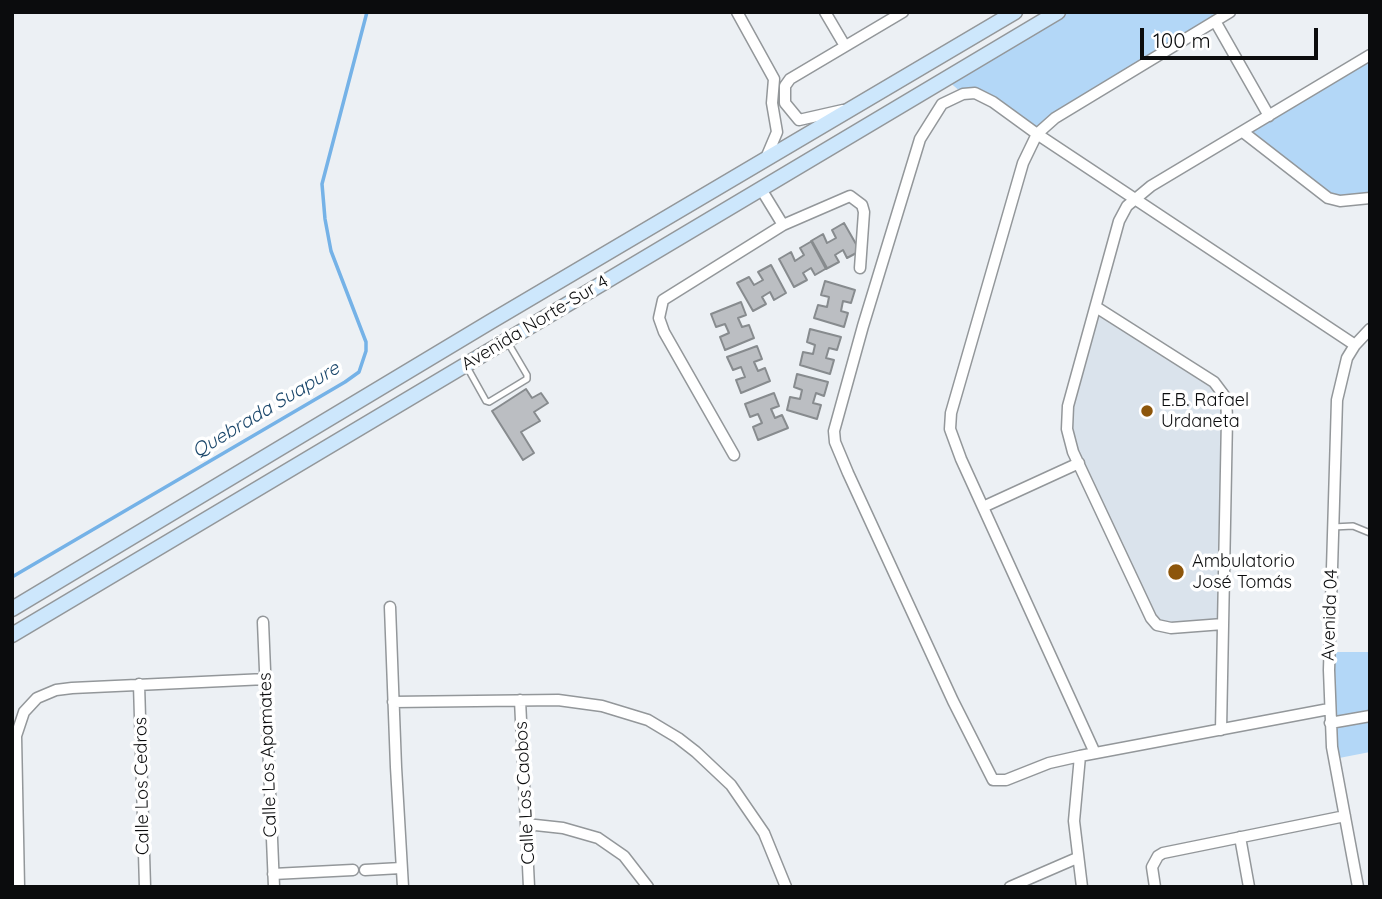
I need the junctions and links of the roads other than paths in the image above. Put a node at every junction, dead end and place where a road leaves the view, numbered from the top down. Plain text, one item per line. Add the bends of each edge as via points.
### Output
1 (737, 12) edge
2 (824, 12) edge
3 (903, 12) edge
4 (1015, 12) edge
5 (1058, 12) edge
6 (1230, 12) edge
7 (1215, 22) junction
8 (845, 46) junction
9 (1370, 55) edge
10 (946, 79) junction
11 (963, 94) junction
12 (783, 98) junction
13 (772, 103) junction
14 (855, 107) junction
15 (1269, 116) junction
16 (799, 120) junction
17 (777, 132) junction
18 (1243, 132) junction
19 (1037, 134) junction
20 (765, 160) junction
21 (761, 189) junction
22 (1370, 198) edge
23 (1134, 199) junction
24 (783, 225) junction
25 (860, 268) dead end
26 (1096, 307) junction
27 (1370, 329) edge
28 (507, 340) junction
29 (1355, 345) junction
30 (465, 364) junction
31 (734, 455) dead end
32 (1079, 463) junction
33 (983, 507) junction
34 (1333, 527) junction
35 (1370, 533) edge
36 (390, 607) dead end
37 (12, 609) edge
38 (263, 622) dead end
39 (1223, 624) junction
40 (12, 635) edge
41 (266, 679) junction
42 (139, 684) junction
43 (520, 700) junction
44 (393, 702) junction
45 (1329, 709) junction
46 (1370, 716) edge
47 (1330, 723) junction
48 (1222, 730) junction
49 (1095, 753) junction
50 (1080, 756) junction
51 (1345, 816) junction
52 (526, 824) junction
53 (1240, 837) junction
54 (1077, 858) junction
55 (401, 868) junction
56 (273, 874) junction
57 (19, 887) edge
58 (145, 887) edge
59 (274, 887) edge
60 (403, 887) edge
61 (529, 887) edge
62 (648, 887) edge
63 (786, 887) edge
64 (1010, 887) edge
65 (1082, 887) edge
66 (1156, 887) edge
67 (1249, 887) edge
68 (1358, 887) edge

1 - 13 street via 773,76
2 - 8 street
3 - 8 street
4 - 14 main road, Avenida Norte-Sur 4
5 - 10 main road, Avenida Norte-Sur 4
6 - 7 street
7 - 15 street
7 - 19 street via 1055,118
8 - 12 street via 790,79
9 - 15 street
10 - 11 street
10 - 21 main road, Avenida Norte-Sur 4
11 - 19 street via 975,93 993,102
11 - 50 street via 942,104 920,139 834,437 991,778 997,782
12 - 13 street
12 - 16 street
13 - 17 street
14 - 16 street
14 - 20 main road, Avenida Norte-Sur 4
15 - 18 street
16 - 17 street
17 - 20 street
18 - 22 street via 1328,198
18 - 23 street
19 - 23 street
19 - 33 street via 1023,163 951,413 953,438
20 - 37 main road, Avenida Norte-Sur 4
21 - 24 street
21 - 28 main road, Avenida Norte-Sur 4
23 - 26 street via 1119,221
23 - 29 street
24 - 25 street via 850,196 864,212
24 - 31 street via 663,300 659,313 664,332
26 - 32 street via 1066,416 1069,440
26 - 39 street via 1220,386 1226,398
27 - 29 street
28 - 30 main road, Avenida Norte-Sur 4
28 - 30 lane via 527,379 489,402
29 - 34 street, Avenida 04 via 1343,370 1338,400
30 - 40 main road, Avenida Norte-Sur 4
32 - 33 street
32 - 39 street via 1157,625
33 - 49 street
34 - 35 lane via 1353,526
34 - 45 street, Avenida 04
36 - 44 street
38 - 41 street, Calle Los Apamates
39 - 48 street
41 - 42 street
41 - 56 street, Calle Los Apamates
42 - 57 street via 46,693 24,712 16,736
42 - 58 street, Calle Los Cedros
43 - 44 street
43 - 52 street, Calle Los Caobos
43 - 63 street via 579,702 622,710 678,738 743,799 764,833
44 - 55 street
45 - 47 street, Avenida 04
45 - 48 street
46 - 47 street
47 - 51 street, Avenida 04
48 - 49 street
49 - 50 street
50 - 54 street via 1074,821
51 - 53 street
51 - 68 street, Avenida 04
52 - 61 street, Calle Los Caobos
52 - 62 street via 598,838 624,856
53 - 66 street via 1157,856 1152,867
53 - 67 street
54 - 64 street
54 - 65 street
55 - 56 street
55 - 60 street
56 - 59 street, Calle Los Apamates

